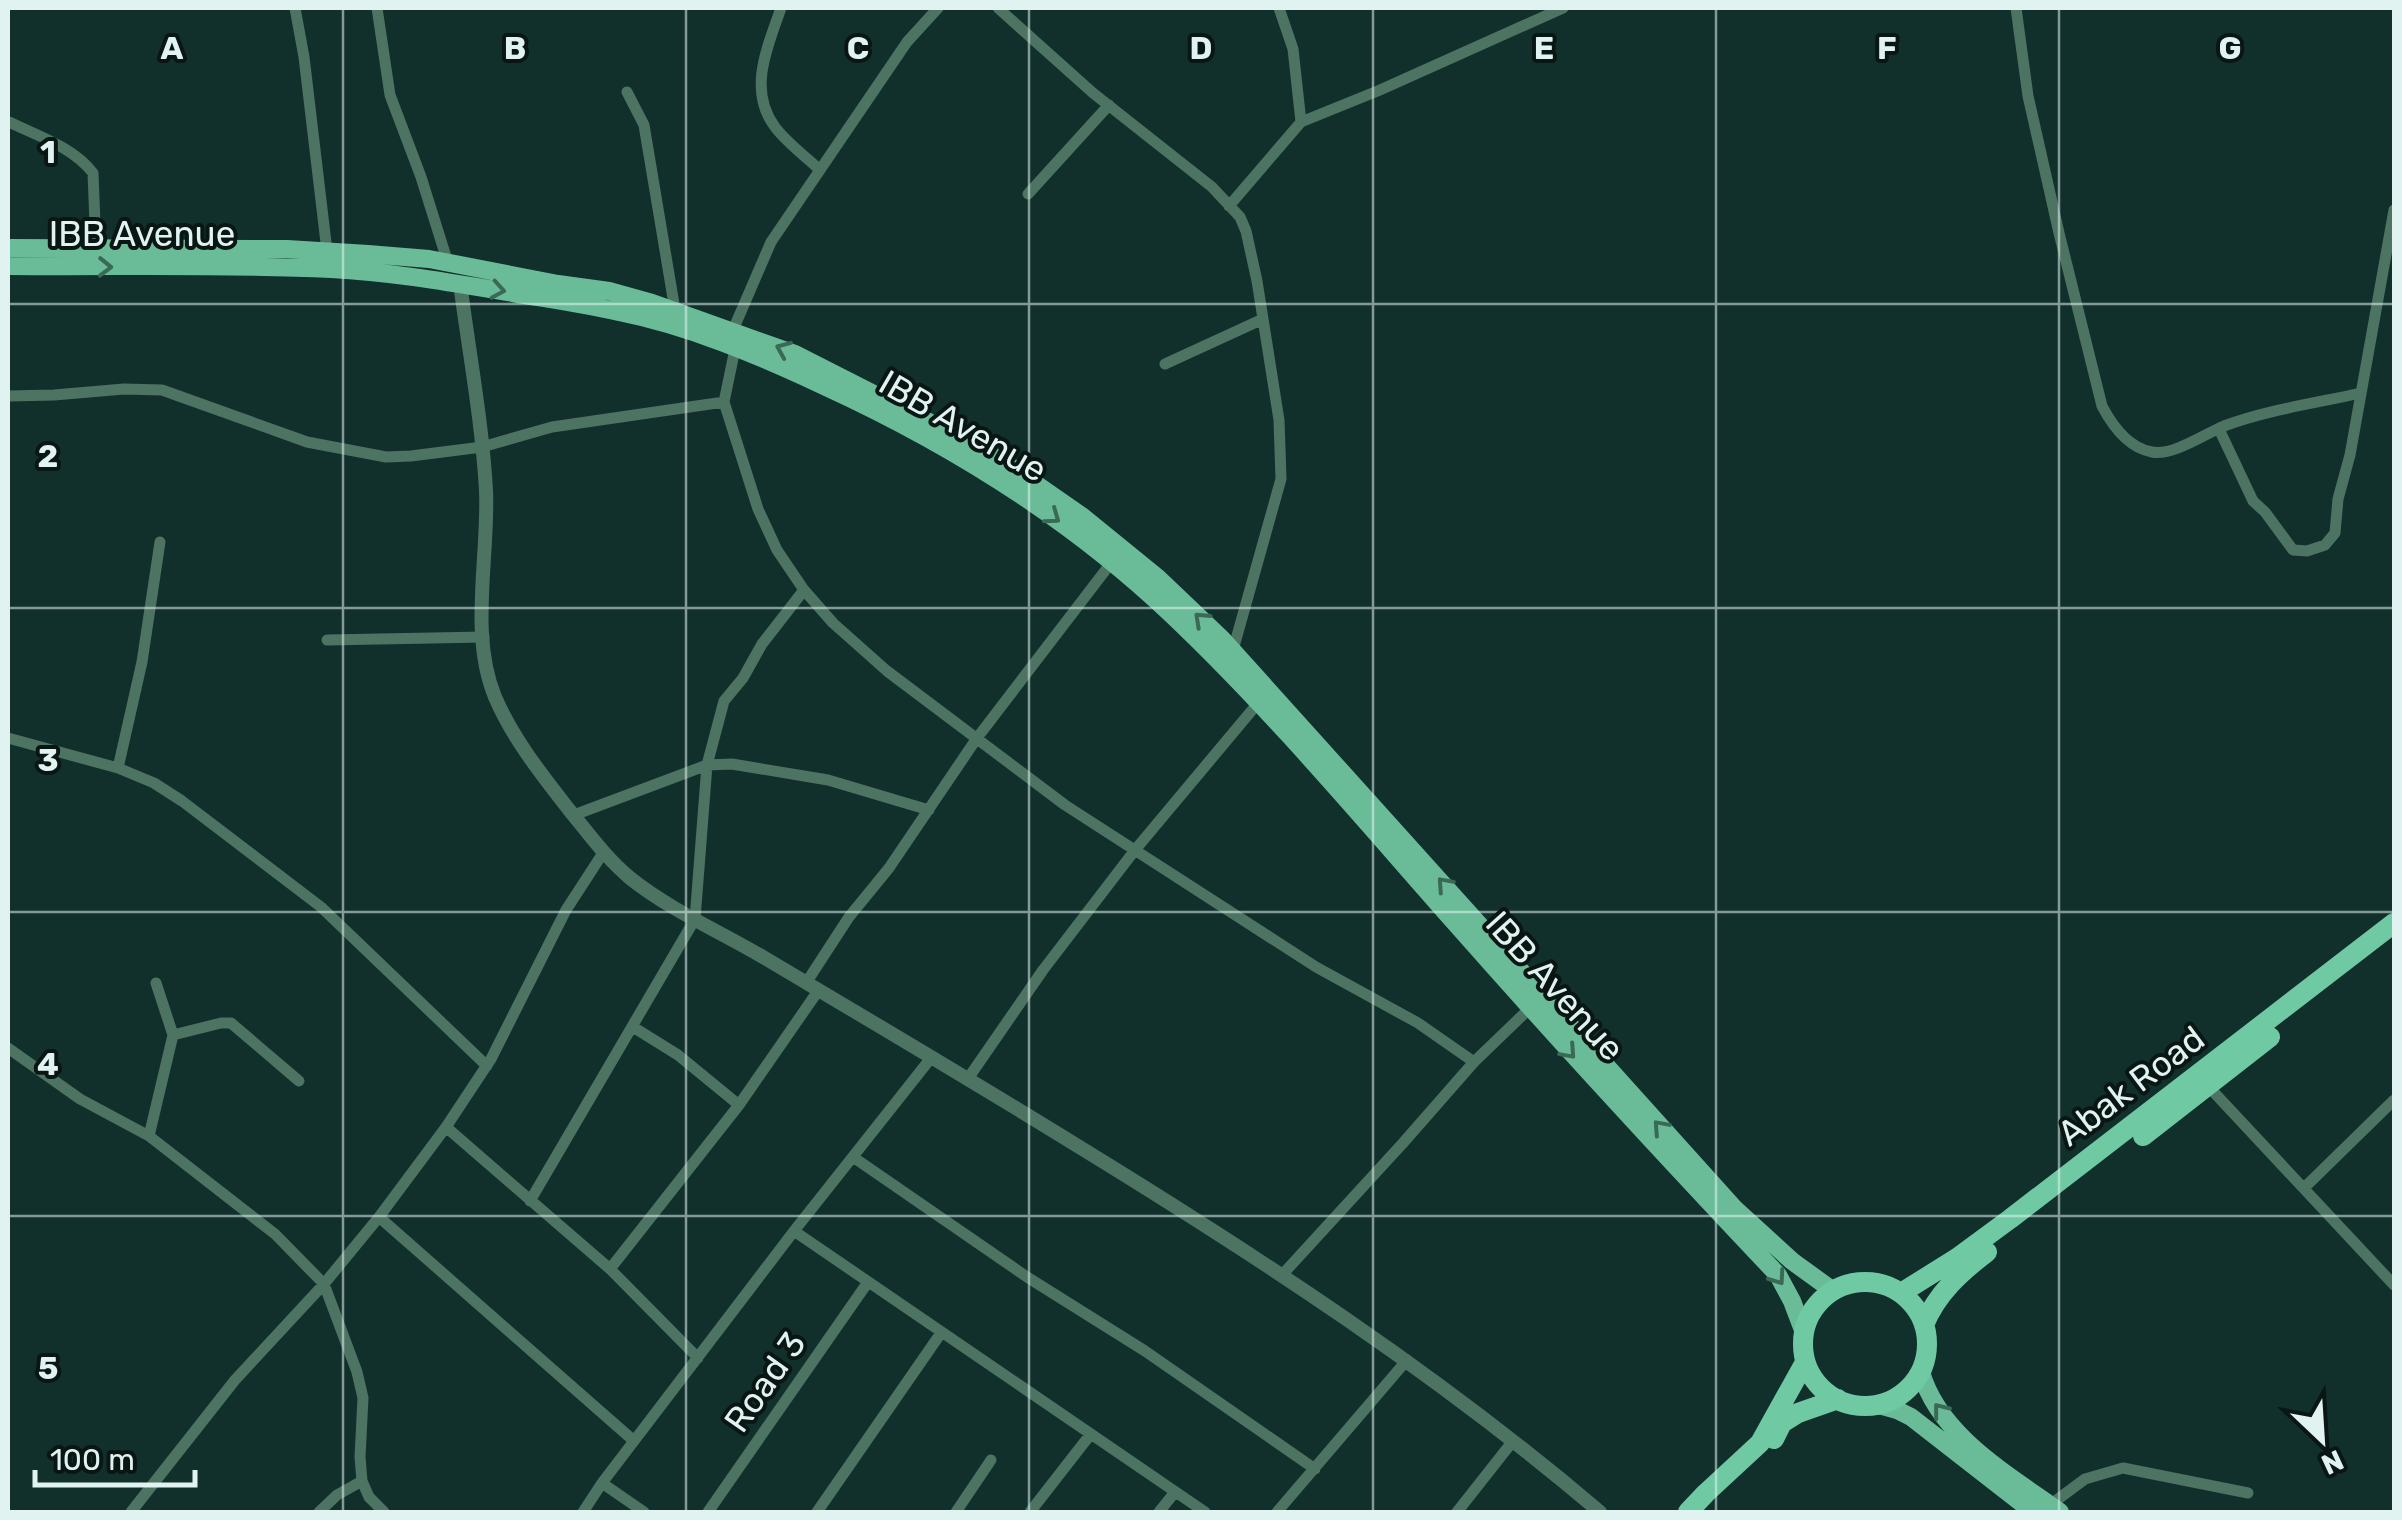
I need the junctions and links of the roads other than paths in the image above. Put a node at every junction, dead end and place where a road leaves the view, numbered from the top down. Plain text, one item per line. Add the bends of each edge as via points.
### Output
1 (295, 8) edge
2 (377, 8) edge
3 (781, 8) edge
4 (938, 8) edge
5 (998, 8) edge
6 (1279, 8) edge
7 (1563, 8) edge
8 (2016, 8) edge
9 (627, 92) dead end
10 (1109, 105) junction
11 (1301, 122) junction
12 (8, 123) edge
13 (820, 170) junction
14 (1028, 194) dead end
15 (1229, 206) junction
16 (2394, 210) edge
17 (8, 248) edge
18 (96, 248) junction
19 (327, 251) junction
20 (448, 263) junction
21 (8, 266) edge
22 (460, 284) junction
23 (675, 310) junction
24 (1263, 319) junction
25 (734, 340) junction
26 (1164, 364) dead end
27 (2361, 393) junction
28 (8, 396) edge
29 (724, 402) junction
30 (2219, 428) junction
31 (482, 447) junction
32 (160, 542) dead end
33 (1111, 564) junction
34 (804, 590) junction
35 (484, 637) junction
36 (327, 640) dead end
37 (1233, 650) junction
38 (1258, 702) junction
39 (8, 738) edge
40 (977, 738) junction
41 (706, 765) junction
42 (118, 768) junction
43 (928, 810) junction
44 (574, 815) junction
45 (1135, 850) junction
46 (603, 852) junction
47 (694, 919) junction
48 (2394, 923) edge
49 (2394, 939) edge
50 (156, 983) dead end
51 (812, 987) junction
52 (1530, 1008) junction
53 (633, 1027) junction
54 (173, 1034) junction
55 (8, 1048) edge
56 (931, 1058) junction
57 (1474, 1062) junction
58 (487, 1066) junction
59 (300, 1080) dead end
60 (968, 1080) junction
61 (2208, 1086) junction
62 (2394, 1100) edge
63 (739, 1105) junction
64 (446, 1127) junction
65 (149, 1136) junction
66 (853, 1156) junction
67 (2305, 1187) junction
68 (530, 1201) junction
69 (379, 1217) junction
70 (794, 1231) junction
71 (610, 1270) junction
72 (1282, 1275) junction
73 (868, 1282) junction
74 (324, 1284) junction
75 (2394, 1285) edge
76 (1832, 1290) junction
77 (1901, 1293) junction
78 (1924, 1324) junction
79 (1803, 1330) junction
80 (942, 1333) junction
81 (698, 1358) junction
82 (1408, 1360) junction
83 (1804, 1364) junction
84 (1921, 1372) junction
85 (1838, 1400) junction
86 (1879, 1405) junction
87 (1090, 1435) junction
88 (1513, 1440) junction
89 (634, 1441) junction
90 (1763, 1448) junction
91 (992, 1460) dead end
92 (1314, 1469) junction
93 (362, 1481) junction
94 (602, 1483) junction
95 (1175, 1492) junction
96 (2020, 1493) junction
97 (2248, 1493) dead end
98 (2048, 1510) edge
99 (131, 1512) edge
100 (319, 1512) edge
101 (384, 1512) edge
102 (583, 1512) edge
103 (644, 1512) edge
104 (708, 1512) edge
105 (817, 1512) edge
106 (956, 1512) edge
107 (1030, 1512) edge
108 (1159, 1512) edge
109 (1205, 1512) edge
110 (1278, 1512) edge
111 (1457, 1512) edge
112 (1600, 1512) edge
113 (1688, 1512) edge
114 (1704, 1512) edge

1 - 19 street
2 - 20 street via 390,95
3 - 13 street via 760,90 776,128
4 - 13 street
5 - 10 street
6 - 11 street via 1293,49
7 - 11 street
8 - 30 street via 2028,96 2102,406 2132,444 2152,452 2168,452
9 - 23 street via 644,125
10 - 14 street
10 - 15 street
11 - 15 street
12 - 18 street via 68,150 93,173
13 - 25 street via 771,242
15 - 24 street via 1246,231
16 - 27 street
17 - 18 main road
18 - 19 main road
19 - 20 main road
20 - 23 main road via 610,291
21 -> 22 main road, IBB Avenue via 336,269
22 -> 25 main road, IBB Avenue via 623,312
22 - 31 street
23 - 25 main road
24 - 26 street
24 - 37 street via 1281,478
25 - 29 street
25 -> 33 main road, IBB Avenue via 914,430 1028,500
37 -> 25 main road via 1158,578 1011,467 795,354
27 - 30 street
27 - 30 street via 2336,533 2306,551 2293,550 2252,501
28 - 31 street via 162,390 307,442 358,453 411,456
29 - 31 street via 552,427
29 - 34 street via 758,509
31 - 35 street
32 - 42 street
33 - 38 main road, IBB Avenue
33 - 40 street
34 - 40 street via 887,671
34 - 41 street via 724,701
35 - 36 street
35 - 44 street via 500,707
76 -> 37 main road via 1735,1208
38 - 45 street
38 - 52 main road, IBB Avenue
39 - 42 street
40 - 43 street
40 - 45 street
41 - 43 street via 828,780
41 - 44 street
41 - 47 street
42 - 58 street via 182,801 321,907
43 - 51 street via 850,917
44 - 46 street
45 - 57 street
45 - 60 street
46 - 47 street
46 - 58 street
47 - 51 street
47 - 53 street
48 - 77 highway, Abak Road via 2010,1219
49 - 61 highway, Abak Road
50 - 54 street
51 - 56 street
51 - 63 street
52 - 57 street
52 -> 79 main road, IBB Avenue via 1778,1275
53 - 63 street
53 - 68 street
54 - 59 street via 231,1023
54 - 65 street
55 - 65 street via 80,1100
56 - 60 street
56 - 66 street
57 - 72 street
58 - 64 street
60 - 72 street
61 - 67 street
61 - 78 highway, Abak Road via 1966,1268 1932,1304
62 - 67 street
63 - 71 street
64 - 68 street
64 - 69 street
65 - 74 street via 274,1234
66 - 70 street
66 - 92 street
67 - 75 street
68 - 71 street
69 - 74 street
69 - 89 street
70 - 73 street
70 - 81 street
71 - 81 street
72 - 82 street
73 - 80 street
73 - 104 street, Road 3
74 - 93 street via 363,1398
74 - 99 street via 235,1380
76 - 77 highway via 1880,1283
76 - 79 highway via 1814,1306
77 - 78 highway
78 - 84 highway
79 - 83 highway
80 - 87 street
80 - 105 street
81 - 89 street
82 - 88 street
82 - 92 street
83 - 85 highway
83 - 90 highway
84 - 86 highway via 1904,1393
96 -> 84 main road via 1939,1412
85 - 86 highway
85 - 90 highway via 1798,1413
86 - 96 main road via 1911,1417
87 - 95 street
87 - 107 street
88 - 111 street
88 - 112 street
89 - 94 street
90 - 113 highway
90 - 114 highway
91 - 106 street
92 - 110 street
93 - 100 street
93 - 101 street
94 - 102 street
94 - 103 street
95 - 108 street
95 - 109 street
96 - 98 main road
97 - 98 street via 2123,1468 2085,1478

